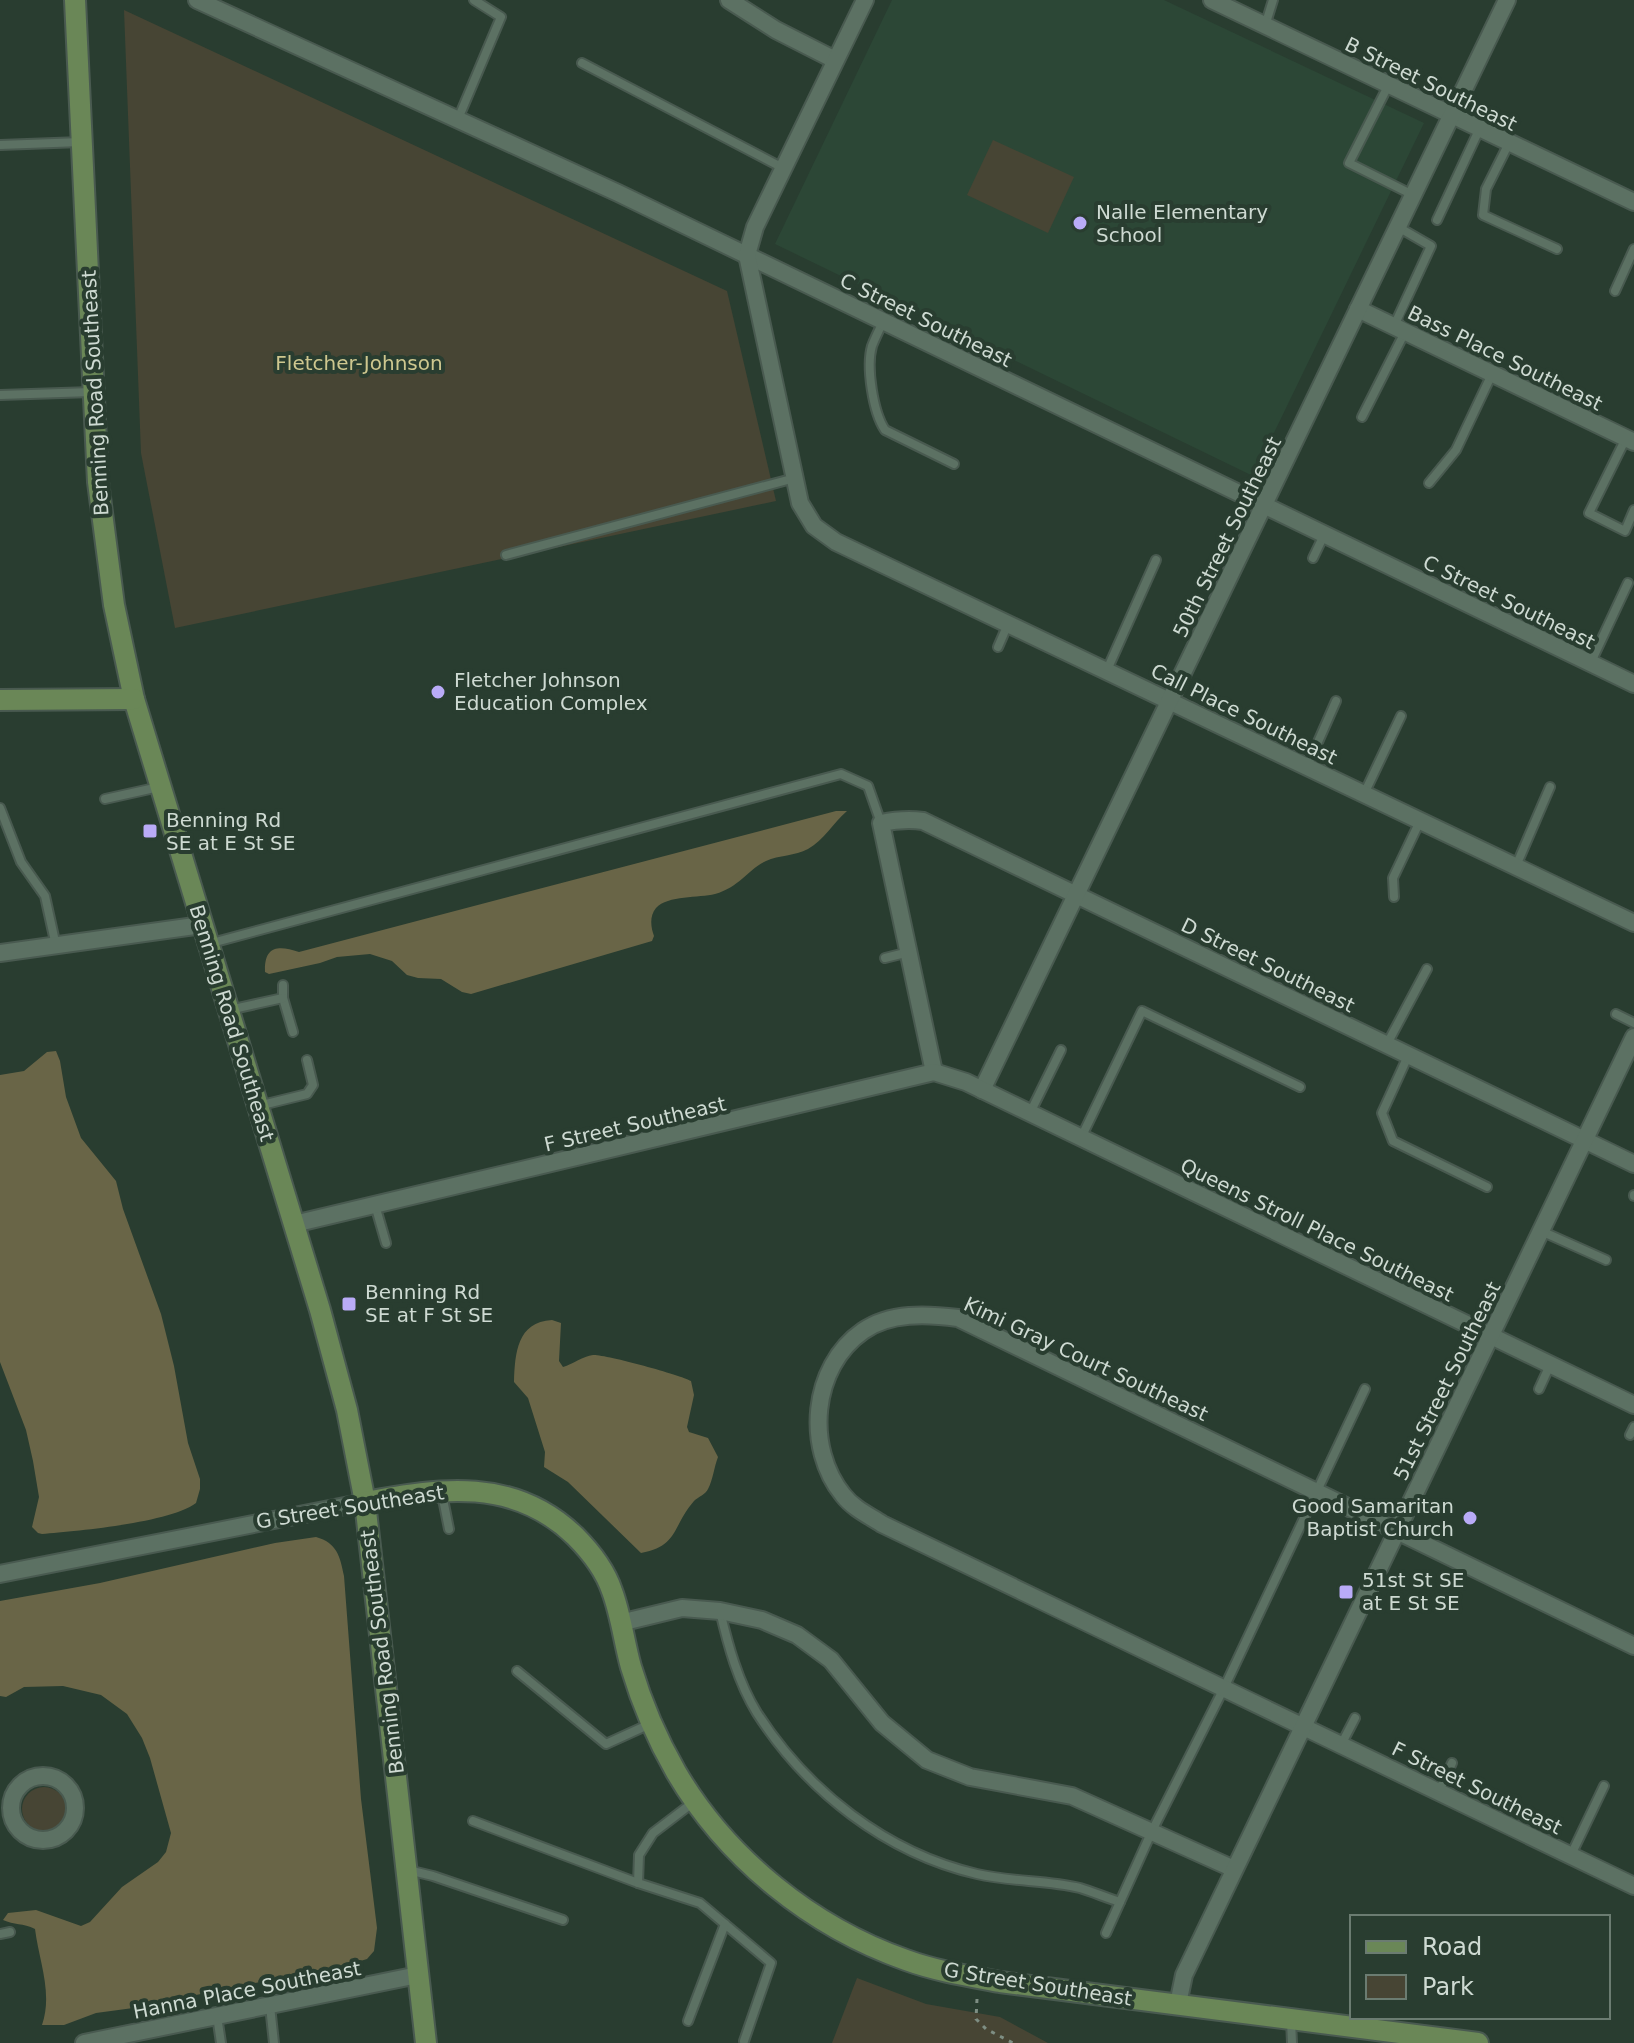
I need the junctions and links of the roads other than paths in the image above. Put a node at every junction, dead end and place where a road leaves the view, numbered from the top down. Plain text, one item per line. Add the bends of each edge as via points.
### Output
1 (75, 0) edge
2 (197, 0) edge
3 (474, 0) edge
4 (729, 0) edge
5 (865, 0) edge
6 (1212, 0) edge
7 (1273, 0) edge
8 (1507, 0) edge
9 (1265, 26) junction
10 (835, 60) junction
11 (582, 63) dead end
12 (1388, 86) junction
13 (1450, 116) junction
14 (458, 119) junction
15 (1479, 130) junction
16 (81, 142) junction
17 (1509, 143) junction
18 (0, 145) edge
19 (783, 168) junction
20 (1413, 195) junction
21 (1634, 202) edge
22 (1437, 220) dead end
23 (1398, 227) junction
24 (1557, 249) dead end
25 (1634, 249) edge
26 (747, 255) junction
27 (1615, 291) dead end
28 (1358, 309) junction
29 (883, 322) junction
30 (1399, 329) junction
31 (1492, 374) junction
32 (93, 392) junction
33 (0, 395) edge
34 (1362, 417) dead end
35 (1630, 440) edge
36 (954, 464) dead end
37 (795, 478) junction
38 (1429, 483) dead end
39 (1264, 506) junction
40 (1634, 510) edge
41 (1324, 535) junction
42 (506, 555) dead end
43 (1313, 558) dead end
44 (1156, 560) dead end
45 (1628, 583) dead end
46 (1008, 624) junction
47 (998, 647) dead end
48 (1590, 663) junction
49 (1106, 671) junction
50 (1634, 684) edge
51 (134, 699) junction
52 (0, 700) edge
53 (1169, 701) junction
54 (1336, 701) dead end
55 (1401, 716) dead end
56 (1307, 767) junction
57 (160, 787) junction
58 (1550, 787) dead end
59 (1364, 794) junction
60 (105, 799) dead end
61 (0, 808) edge
62 (1420, 821) junction
63 (881, 823) junction
64 (1516, 867) junction
65 (1076, 896) junction
66 (1394, 897) dead end
67 (1634, 923) edge
68 (204, 934) junction
69 (56, 946) junction
70 (909, 952) junction
71 (0, 953) edge
72 (885, 958) dead end
73 (1427, 969) dead end
74 (283, 985) dead end
75 (283, 998) junction
76 (228, 1011) junction
77 (1616, 1014) dead end
78 (1634, 1023) edge
79 (293, 1032) dead end
80 (1634, 1037) edge
81 (1387, 1044) junction
82 (1061, 1050) dead end
83 (1409, 1055) junction
84 (307, 1060) dead end
85 (934, 1072) junction
86 (1300, 1087) dead end
87 (982, 1090) junction
88 (257, 1106) junction
89 (1029, 1114) junction
90 (1081, 1139) junction
91 (1585, 1140) junction
92 (1634, 1164) edge
93 (1487, 1187) dead end
94 (375, 1205) junction
95 (294, 1224) junction
96 (1541, 1231) junction
97 (386, 1243) dead end
98 (1606, 1260) dead end
99 (1491, 1336) junction
100 (1550, 1365) junction
101 (1365, 1389) dead end
102 (1539, 1389) dead end
103 (1634, 1405) edge
104 (442, 1492) junction
105 (1317, 1492) junction
106 (365, 1502) junction
107 (449, 1529) dead end
108 (1397, 1531) junction
109 (0, 1574) edge
110 (720, 1611) junction
111 (620, 1623) junction
112 (1634, 1646) edge
113 (517, 1671) dead end
114 (1224, 1688) junction
115 (1355, 1718) dead end
116 (651, 1723) junction
117 (1302, 1726) junction
118 (1341, 1745) junction
119 (1452, 1763) dead end
120 (1604, 1786) dead end
121 (1439, 1791) junction
122 (695, 1801) junction
123 (5, 1812) edge
124 (473, 1821) dead end
125 (1152, 1831) junction
126 (1571, 1855) junction
127 (1234, 1869) junction
128 (407, 1870) junction
129 (638, 1883) junction
130 (1633, 1884) edge
131 (1120, 1902) junction
132 (563, 1920) dead end
133 (725, 1924) junction
134 (10, 1932) dead end
135 (1106, 1933) dead end
136 (0, 1934) edge
137 (418, 1975) junction
138 (1178, 2004) junction
139 (270, 2006) junction
140 (217, 2016) junction
141 (1291, 2019) junction
142 (688, 2021) dead end
143 (1378, 2024) edge
144 (744, 2041) dead end
145 (84, 2043) edge
146 (221, 2043) edge
147 (274, 2043) edge
148 (426, 2043) edge
149 (1292, 2043) edge
150 (1478, 2043) edge

1 - 16 main road, Benning Road Southeast
2 - 14 street, C Street Southeast
3 - 14 lane via 501,17
4 - 10 street
5 - 10 street
6 - 9 street, B Street Southeast
7 - 9 lane
8 - 13 street, 50th Street Southeast
9 - 12 street, B Street Southeast
10 - 19 street
11 - 19 lane
12 - 13 street, B Street Southeast
12 - 20 lane via 1349,163
13 - 15 street, B Street Southeast
13 - 20 street, 50th Street Southeast
14 - 26 street, C Street Southeast
15 - 17 street, B Street Southeast
15 - 22 lane
16 - 18 lane
16 - 32 main road, Benning Road Southeast
17 - 21 street, B Street Southeast
17 - 24 lane via 1486,189 1483,215
19 - 26 street
20 - 23 street, 50th Street Southeast
23 - 28 street, 50th Street Southeast
23 - 30 lane via 1431,246
25 - 27 lane
26 - 29 street, C Street Southeast
26 - 37 street, Call Place Southeast
28 - 30 street, Bass Place Southeast
28 - 39 street, 50th Street Southeast
29 - 36 lane via 870,361 879,420 885,430
29 - 39 street, C Street Southeast
30 - 31 street, Bass Place Southeast
30 - 34 lane
31 - 35 street, Bass Place Southeast
31 - 38 lane via 1456,450
32 - 33 lane
32 - 51 main road, Benning Road Southeast via 104,537
35 - 40 lane via 1589,513 1625,531
37 - 42 lane
37 - 46 street, Call Place Southeast via 800,503 821,532
39 - 41 street, C Street Southeast
39 - 53 street, 50th Street Southeast
41 - 43 lane
41 - 48 street, C Street Southeast
44 - 49 lane
45 - 48 lane
46 - 47 lane
46 - 49 street, Call Place Southeast
48 - 50 street, C Street Southeast
49 - 53 street, Call Place Southeast
51 - 52 main road
51 - 57 main road, Benning Road Southeast
53 - 56 street, Call Place Southeast
53 - 65 street, 50th Street Southeast
54 - 56 lane
55 - 59 lane
56 - 59 street, Call Place Southeast
57 - 60 lane
57 - 68 main road, Benning Road Southeast
58 - 64 lane
59 - 62 street, Call Place Southeast
61 - 69 lane via 21,862 45,896
62 - 64 street, Call Place Southeast
62 - 66 lane via 1393,878
63 - 65 street, D Street Southeast via 923,821
63 - 68 lane via 868,786 841,774
63 - 70 street
64 - 67 street, Call Place Southeast
65 - 81 street, D Street Southeast
65 - 87 street, 50th Street Southeast
68 - 69 street
68 - 76 main road, Benning Road Southeast
69 - 71 street
70 - 72 lane
70 - 85 street
73 - 81 lane
74 - 75 lane
75 - 76 lane
75 - 79 lane
76 - 88 main road, Benning Road Southeast
77 - 78 lane
80 - 91 street, 51st Street Southeast
81 - 83 street, D Street Southeast
82 - 89 lane
83 - 91 street, D Street Southeast
83 - 93 lane via 1382,1113 1393,1141
84 - 88 lane via 313,1085 307,1094
85 - 87 street
85 - 94 street, F Street Southeast
86 - 90 lane via 1142,1011
87 - 89 street, Queens Stroll Place Southeast
88 - 95 main road, Benning Road Southeast
89 - 90 street, Queens Stroll Place Southeast
90 - 99 street, Queens Stroll Place Southeast
91 - 92 street, D Street Southeast
91 - 96 street, 51st Street Southeast
94 - 95 street, F Street Southeast
94 - 97 lane
95 - 106 main road, Benning Road Southeast via 335,1362
96 - 98 lane
96 - 99 street, 51st Street Southeast
99 - 100 street, Queens Stroll Place Southeast
99 - 108 street, 51st Street Southeast
100 - 102 lane
100 - 103 street, Queens Stroll Place Southeast
101 - 105 lane
104 - 106 main road, G Street Southeast
104 - 107 lane
104 - 111 main road, G Street Southeast via 507,1496 561,1524 600,1566
105 - 108 street, Kimi Gray Court Southeast
105 - 114 lane
105 - 114 street, Kimi Gray Court Southeast via 958,1318 925,1314 863,1330 831,1369 817,1422 822,1453 830,1477 857,1509
106 - 109 street, G Street Southeast
106 - 128 main road, Benning Road Southeast
108 - 112 street, Kimi Gray Court Southeast
108 - 117 street, 51st Street Southeast
110 - 111 street via 682,1608
110 - 125 street via 797,1635 831,1660 882,1723 927,1760 970,1777 1072,1796
110 - 131 lane via 730,1653 757,1712 806,1777 856,1819 907,1850 976,1874 1078,1888
111 - 116 main road, G Street Southeast
113 - 116 lane via 606,1744
114 - 117 street, Kimi Gray Court Southeast
114 - 125 lane
115 - 118 lane
116 - 122 main road, G Street Southeast
117 - 118 street, F Street Southeast
117 - 127 street, 51st Street Southeast
118 - 121 street, F Street Southeast
119 - 121 lane
120 - 126 lane
121 - 126 street, F Street Southeast
122 - 129 lane via 653,1833 639,1855
122 - 138 main road, G Street Southeast via 734,1848 787,1895 888,1953 974,1977
123 - 123 street via 20,1786 40,1776 62,1782 72,1794 75,1810 63,1834 43,1841 20,1831
124 - 129 lane
125 - 127 street
125 - 131 lane
126 - 130 street, F Street Southeast
127 - 138 street, 51st Street Southeast via 1184,1975
128 - 132 lane
128 - 137 main road, Benning Road Southeast
129 - 133 lane via 700,1903
131 - 135 lane
133 - 142 lane
133 - 144 lane via 771,1963
134 - 136 lane
137 - 139 street, Hanna Place Southeast
137 - 148 main road, Benning Road Southeast
138 - 141 main road, G Street Southeast
139 - 140 street, Hanna Place Southeast
139 - 147 lane
140 - 145 street, Hanna Place Southeast
140 - 146 lane
141 - 143 main road, G Street Southeast
141 - 149 lane
143 - 150 main road, G Street Southeast

